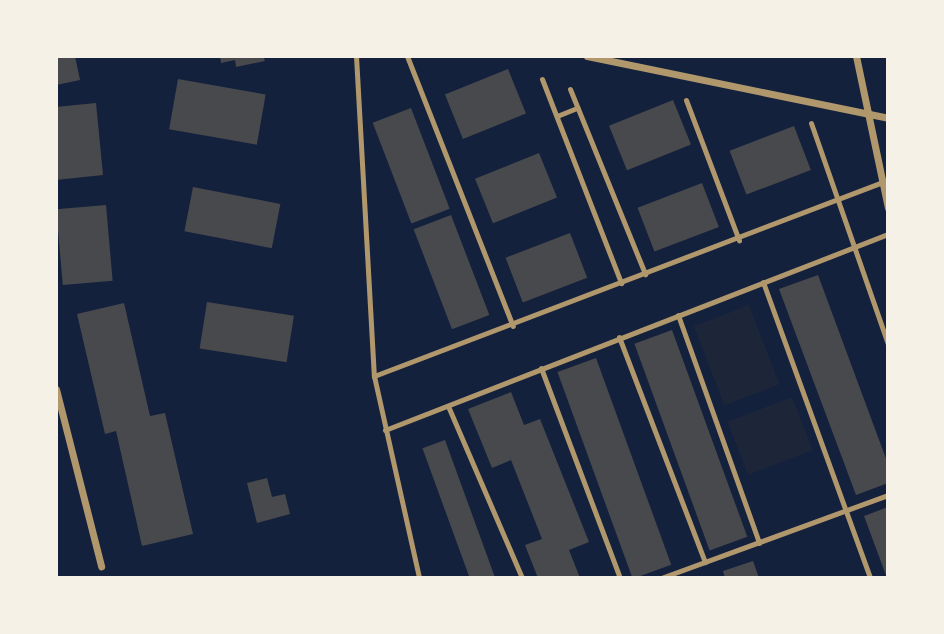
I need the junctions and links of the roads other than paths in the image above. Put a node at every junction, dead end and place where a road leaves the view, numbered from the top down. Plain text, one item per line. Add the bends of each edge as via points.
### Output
1 (356, 56) edge
2 (407, 56) edge
3 (587, 56) edge
4 (856, 56) edge
5 (542, 79) dead end
6 (570, 89) dead end
7 (686, 100) dead end
8 (577, 108) junction
9 (868, 115) junction
10 (557, 116) junction
11 (888, 118) edge
12 (811, 123) dead end
13 (876, 160) junction
14 (888, 161) edge
15 (880, 183) junction
16 (838, 201) junction
17 (888, 208) edge
18 (888, 234) edge
19 (739, 240) junction
20 (854, 248) junction
21 (645, 274) junction
22 (763, 282) junction
23 (621, 284) junction
24 (678, 315) junction
25 (513, 326) junction
26 (619, 337) junction
27 (888, 344) edge
28 (541, 368) junction
29 (374, 376) junction
30 (56, 389) edge
31 (448, 406) junction
32 (385, 430) junction
33 (888, 495) edge
34 (845, 511) junction
35 (759, 543) junction
36 (705, 562) junction
37 (101, 566) dead end
38 (419, 578) edge
39 (522, 578) edge
40 (620, 578) edge
41 (662, 578) edge
42 (870, 578) edge

1 - 29 lane
2 - 25 lane
3 - 9 street
4 - 9 street
5 - 10 lane
6 - 8 lane
7 - 19 lane
8 - 10 lane
8 - 21 lane
9 - 11 street
9 - 13 street
10 - 23 lane
12 - 16 lane
13 - 14 lane
13 - 15 street
15 - 16 lane
15 - 17 street
16 - 19 lane
16 - 20 lane
18 - 20 lane
19 - 21 lane
20 - 22 lane
20 - 27 lane
21 - 23 lane
22 - 24 lane
22 - 34 lane
23 - 25 lane
24 - 26 lane
24 - 35 lane
25 - 29 lane
26 - 28 lane
26 - 36 lane
28 - 31 lane
28 - 40 lane
29 - 32 lane
30 - 37 street
31 - 32 lane
31 - 39 lane
32 - 38 lane
33 - 34 lane
34 - 35 lane
34 - 42 lane
35 - 36 lane
36 - 41 lane

